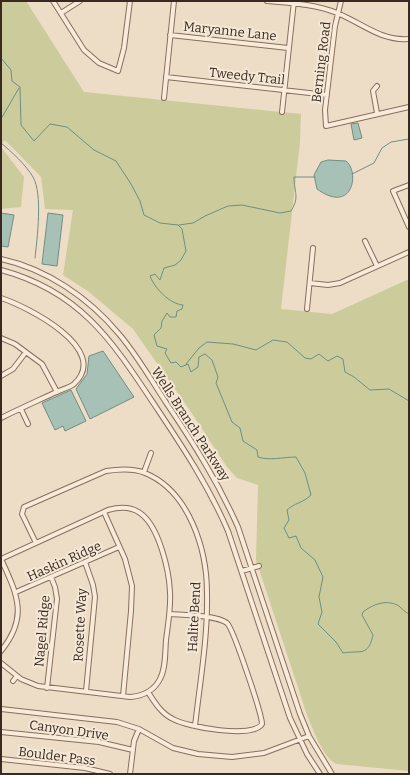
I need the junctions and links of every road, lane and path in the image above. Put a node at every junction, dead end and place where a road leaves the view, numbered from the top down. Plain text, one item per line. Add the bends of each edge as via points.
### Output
1 (53, 1) edge
2 (80, 1) edge
3 (130, 1) edge
4 (174, 1) edge
5 (267, 1) edge
6 (341, 1) edge
7 (294, 2) edge
8 (61, 13) junction
9 (337, 13) junction
10 (170, 35) junction
11 (409, 39) edge
12 (288, 48) junction
13 (166, 77) junction
14 (377, 86) dead end
15 (284, 91) junction
16 (327, 95) junction
17 (164, 98) dead end
18 (409, 107) edge
19 (282, 112) dead end
20 (377, 113) junction
21 (409, 185) edge
22 (409, 227) edge
23 (365, 241) dead end
24 (313, 248) dead end
25 (409, 252) edge
26 (1, 258) edge
27 (377, 266) junction
28 (1, 270) edge
29 (310, 283) junction
30 (1, 298) edge
31 (307, 309) dead end
32 (1, 338) edge
33 (26, 352) junction
34 (1, 376) edge
35 (57, 392) junction
36 (21, 409) junction
37 (1, 418) edge
38 (28, 424) dead end
39 (151, 453) dead end
40 (144, 472) junction
41 (104, 512) junction
42 (36, 543) junction
43 (119, 547) junction
44 (1, 559) edge
45 (85, 562) junction
46 (259, 566) dead end
47 (252, 568) junction
48 (242, 571) junction
49 (51, 577) junction
50 (16, 592) junction
51 (170, 614) junction
52 (207, 617) junction
53 (1, 650) edge
54 (1, 663) edge
55 (17, 676) junction
56 (13, 682) dead end
57 (47, 688) junction
58 (86, 691) junction
59 (148, 692) junction
60 (123, 696) junction
61 (1, 709) edge
62 (195, 726) junction
63 (139, 730) junction
64 (1, 732) edge
65 (309, 736) junction
66 (300, 740) junction
67 (133, 750) junction
68 (1, 759) edge
69 (110, 774) edge
70 (130, 774) edge
71 (320, 774) edge
72 (332, 774) edge

1 - 8 street
2 - 8 street
3 - 8 street via 124,48 118,71 99,63 84,50
4 - 10 street
5 - 7 street
6 - 9 street, Berning Road
7 - 9 street
7 - 12 street
9 - 11 street via 372,32 386,37
9 - 16 street, Berning Road
10 - 12 street, Maryanne Lane
10 - 13 street
12 - 15 street
13 - 15 street, Tweedy Trail
13 - 17 street
14 - 20 street via 374,91
15 - 16 street, Tweedy Trail
15 - 19 street
16 - 20 street, Berning Road via 326,126
18 - 20 street
21 - 22 street via 393,191
23 - 27 street
24 - 29 street
25 - 27 street
26 - 47 street, Wells Branch Parkway via 59,282 94,308 120,335 210,469 238,527
27 - 29 street via 340,283
28 - 48 street, Wells Branch Parkway via 38,283 70,303 87,316 111,342 201,475 228,531
29 - 31 street
30 - 35 street via 31,310 52,323 80,349 83,360 78,377 74,383
32 - 33 street
33 - 34 street via 13,370
33 - 35 street via 45,367
35 - 36 street
36 - 37 street
36 - 38 street
39 - 40 street
40 - 42 street, Halite Bend via 106,471 24,507 22,511
40 - 52 street, Halite Bend via 172,491 189,518 205,563
41 - 42 street
41 - 43 street
41 - 51 street via 118,508 131,509 141,514 149,523 166,565
42 - 44 street
43 - 45 street, Haskin Ridge
43 - 60 street via 128,569 132,593
44 - 50 street
45 - 49 street, Haskin Ridge
45 - 58 street, Rosette Way via 95,596
46 - 47 street
47 - 48 street
47 - 65 street, Wells Branch Parkway
48 - 66 street, Wells Branch Parkway via 283,698
49 - 50 street, Haskin Ridge
49 - 57 street, Nagel Ridge via 57,599
50 - 53 street via 18,607 15,628 10,640
51 - 52 street
51 - 59 street via 163,672 159,681
52 - 62 street, Halite Bend
52 - 62 street via 221,620 232,629 262,724 234,731
54 - 55 street
55 - 56 street
55 - 57 street via 31,684
57 - 58 street
58 - 60 street
59 - 60 street
59 - 62 street via 165,714
61 - 63 street via 117,722
63 - 66 street via 173,748 198,754 232,757 264,753
63 - 67 street
64 - 67 street, Canyon Drive via 99,742
65 - 66 street
65 - 72 street, Wells Branch Parkway
66 - 71 street, Wells Branch Parkway
67 - 70 street
68 - 69 street, Boulder Pass via 85,768

